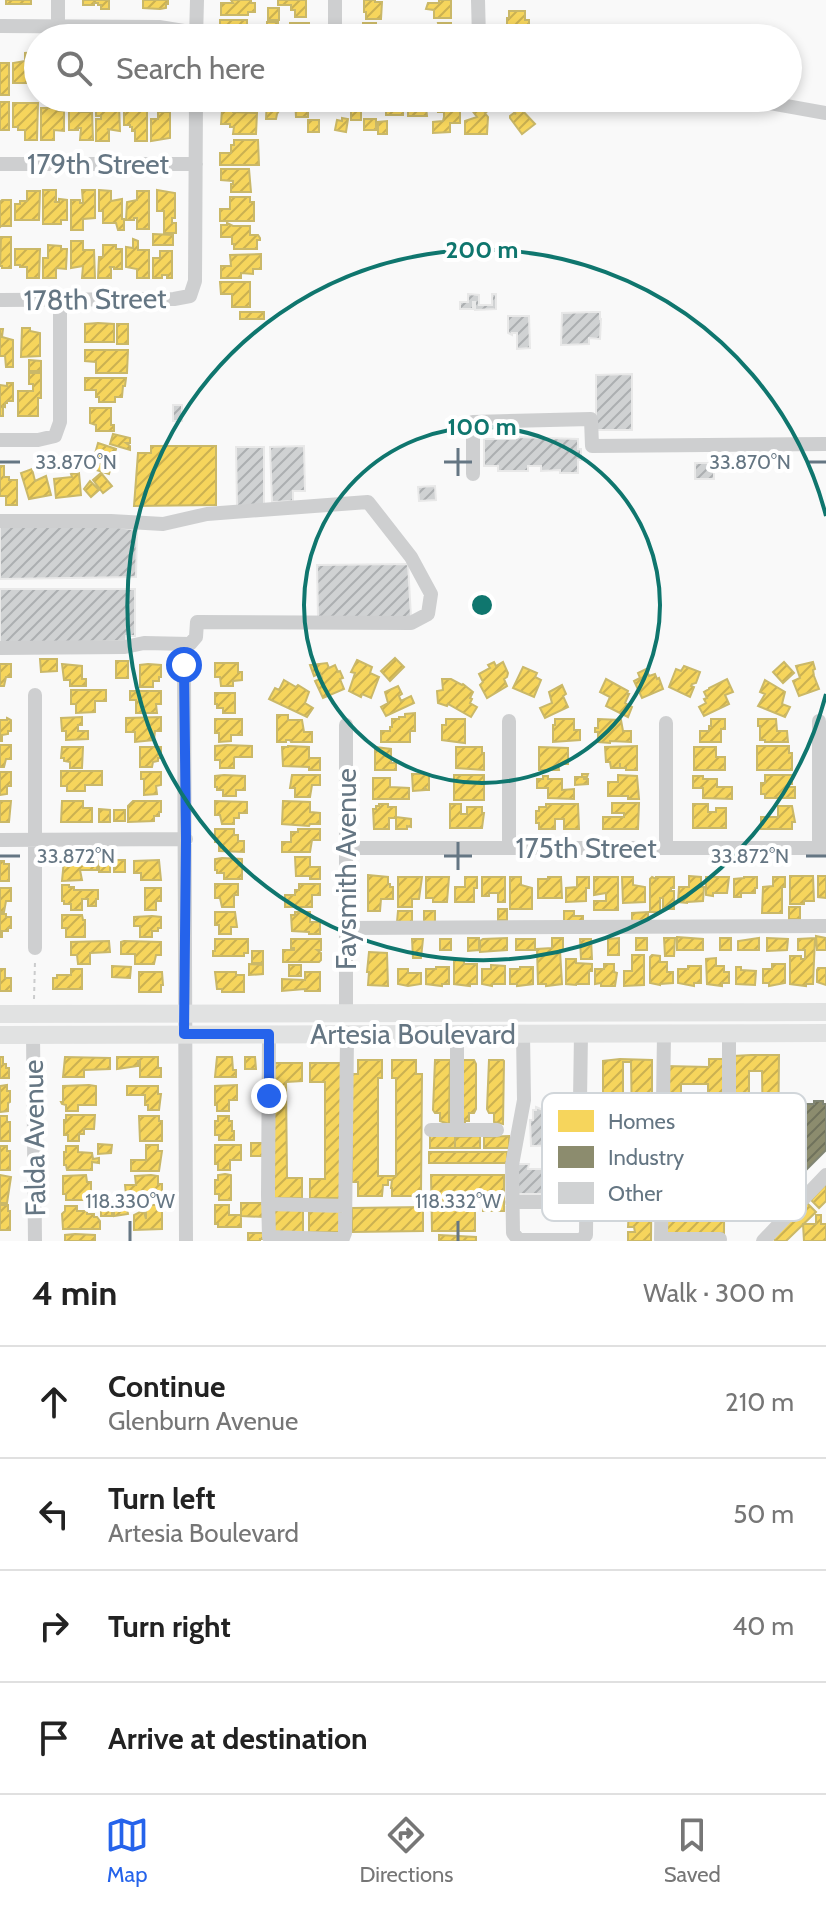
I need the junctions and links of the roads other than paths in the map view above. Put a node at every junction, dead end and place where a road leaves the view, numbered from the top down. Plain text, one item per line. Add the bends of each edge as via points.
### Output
1 (58, 0) edge
2 (197, 0) edge
3 (335, 0) edge
4 (478, 0) edge
5 (58, 24) edge
6 (196, 24) edge
7 (335, 24) edge
8 (479, 24) edge
9 (0, 26) edge
10 (24, 26) edge
11 (802, 109) edge
12 (196, 112) edge
13 (826, 113) edge
14 (0, 164) edge
15 (196, 164) junction
16 (0, 300) edge
17 (60, 300) junction
18 (0, 440) edge
19 (826, 444) edge
20 (473, 474) dead end
21 (0, 521) edge
22 (0, 648) edge
23 (184, 665) dead end
24 (35, 695) dead end
25 (509, 721) dead end
26 (819, 721) dead end
27 (666, 723) dead end
28 (346, 725) dead end
29 (186, 839) junction
30 (0, 840) edge
31 (35, 840) junction
32 (346, 848) junction
33 (509, 848) junction
34 (666, 848) junction
35 (823, 848) edge
36 (826, 926) edge
37 (346, 928) junction
38 (35, 948) road end
39 (826, 1012) edge
40 (184, 1013) junction
41 (346, 1013) junction
42 (0, 1014) edge
43 (729, 1033) junction
44 (826, 1033) edge
45 (33, 1034) junction
46 (184, 1034) junction
47 (269, 1034) junction
48 (347, 1034) junction
49 (457, 1034) junction
50 (523, 1034) junction
51 (581, 1034) junction
52 (664, 1034) junction
53 (0, 1035) edge
54 (580, 1093) edge
55 (662, 1093) edge
56 (729, 1093) edge
57 (431, 1130) dead end
58 (457, 1130) junction
59 (497, 1130) dead end
60 (826, 1175) edge
61 (806, 1196) edge
62 (512, 1202) junction
63 (542, 1202) edge
64 (268, 1204) junction
65 (345, 1206) junction
66 (586, 1221) edge
67 (661, 1221) edge
68 (782, 1221) edge
69 (720, 1239) edge
70 (35, 1241) edge
71 (186, 1241) edge
72 (763, 1241) edge

1 - 5 street
2 - 6 street
3 - 7 street
4 - 8 street
9 - 10 street
11 - 13 street
12 - 15 street
14 - 15 street, 179th Street
15 - 17 street, 178th Street via 195,281 190,296
16 - 17 street, 178th Street
17 - 18 street via 60,422 55,436
19 - 20 street via 592,446 591,419 473,422
21 - 22 street via 163,524 207,514 368,502 411,557 431,594 428,614 411,623 197,622 190,644
23 - 29 street
24 - 31 street
25 - 33 street
26 - 35 street
27 - 34 street
28 - 32 street, Faysmith Avenue
29 - 31 street
29 - 40 street
30 - 31 street
31 - 38 street
32 - 33 street, 175th Street
32 - 37 street, Faysmith Avenue
33 - 34 street, 175th Street
34 - 35 street, 175th Street
36 - 37 street
37 - 41 street, Faysmith Avenue
39 - 41 main road, Artesia Boulevard
40 - 41 main road, Artesia Boulevard
40 - 42 main road, Artesia Boulevard
40 - 46 street
43 - 44 main road, Artesia Boulevard
43 - 52 main road, Artesia Boulevard
43 - 56 street
45 - 46 main road, Artesia Boulevard
45 - 53 main road, Artesia Boulevard
45 - 70 street, Falda Avenue
46 - 47 main road, Artesia Boulevard
46 - 71 street
47 - 48 main road, Artesia Boulevard
47 - 64 street
48 - 49 main road, Artesia Boulevard
48 - 65 street
49 - 50 main road, Artesia Boulevard
49 - 58 street
50 - 51 main road, Artesia Boulevard
50 - 62 street via 524,1100
51 - 52 main road, Artesia Boulevard
51 - 54 street
52 - 55 street
57 - 58 street
58 - 59 street
60 - 61 street
62 - 63 street
62 - 66 street via 513,1233 519,1240 584,1239
64 - 65 street
64 - 65 street via 273,1238 343,1238
67 - 69 street via 661,1239
68 - 72 street

